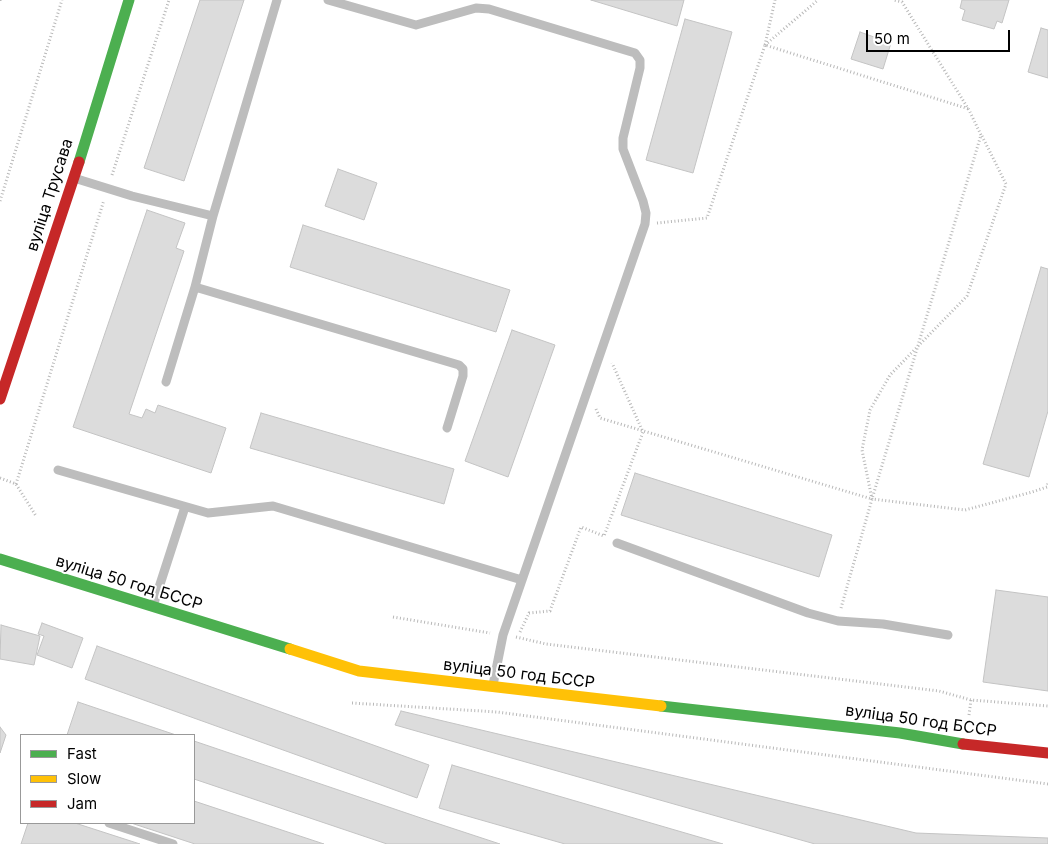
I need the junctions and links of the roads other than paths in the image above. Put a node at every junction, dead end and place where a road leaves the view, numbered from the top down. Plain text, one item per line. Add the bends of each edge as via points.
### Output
1 (129, 0) edge
2 (277, 0) edge
3 (328, 0) edge
4 (74, 178) junction
5 (213, 216) junction
6 (195, 287) junction
7 (166, 382) dead end
8 (0, 399) edge
9 (447, 428) dead end
10 (58, 470) dead end
11 (185, 507) junction
12 (617, 543) dead end
13 (0, 559) edge
14 (522, 580) junction
15 (153, 608) junction
16 (948, 635) dead end
17 (493, 688) junction
18 (1048, 754) edge
19 (112, 824) edge
20 (173, 844) edge

1 - 4 street, вуліца Трусава
2 - 5 lane
3 - 14 lane via 416,25 476,8 489,9 635,54 640,60 623,149 643,201 645,224
4 - 5 lane
4 - 8 street, вуліца Трусава
5 - 6 lane
6 - 7 lane
6 - 9 lane via 459,365 463,376
10 - 11 lane
11 - 14 lane via 208,513 272,506
11 - 15 lane
12 - 16 lane via 838,621 883,624
13 - 15 street, вуліца 50 год БССР
14 - 17 lane via 503,635
15 - 17 street, вуліца 50 год БССР via 358,671
17 - 18 street, вуліца 50 год БССР via 900,733
19 - 20 lane

